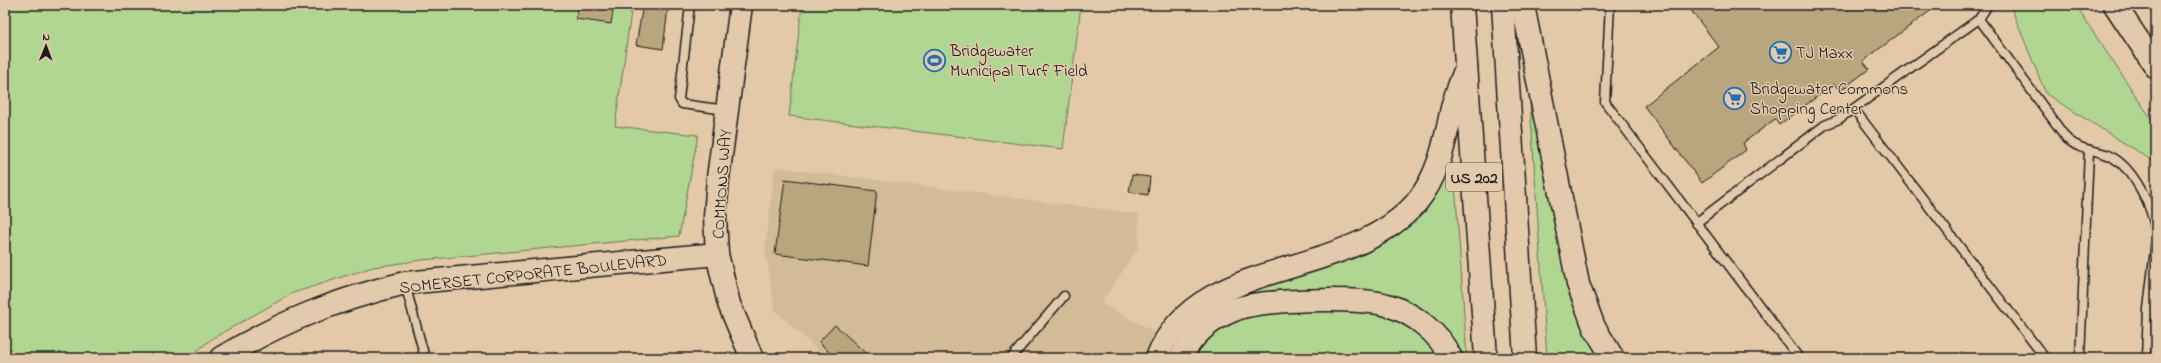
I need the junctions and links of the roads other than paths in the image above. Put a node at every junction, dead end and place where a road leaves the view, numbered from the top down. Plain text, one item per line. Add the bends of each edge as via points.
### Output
1 (690, 5) edge
2 (741, 5) edge
3 (1462, 5) edge
4 (1503, 5) edge
5 (1524, 5) edge
6 (1610, 5) edge
7 (1988, 5) edge
8 (2115, 5) edge
9 (1979, 19) junction
10 (2156, 67) edge
11 (1466, 68) junction
12 (1854, 109) junction
13 (727, 110) junction
14 (2089, 151) junction
15 (1696, 223) junction
16 (2156, 232) edge
17 (2156, 240) edge
18 (717, 254) junction
19 (2154, 274) edge
20 (405, 283) junction
21 (1064, 296) dead end
22 (221, 358) edge
23 (425, 358) edge
24 (752, 358) edge
25 (1011, 358) edge
26 (1157, 358) edge
27 (1181, 358) edge
28 (1451, 358) edge
29 (1486, 358) edge
30 (1525, 358) edge
31 (1613, 358) edge
32 (1799, 358) edge
33 (2045, 358) edge
34 (2080, 358) edge
35 (2146, 358) edge

1 - 13 lane via 678,99 682,104
2 - 13 main road, COMMONS WAY
3 - 11 main road, US 202
4 - 30 main road, US 202
5 - 31 main road via 1578,284 1594,327
6 - 15 lane via 1605,102
7 - 9 lane
8 - 10 main road
9 - 12 lane
9 - 14 lane via 2067,139 2077,147
11 - 26 main road via 1452,107 1444,149 1431,179 1417,202 1396,224 1373,238 1344,250 1238,285 1207,298 1182,318 1161,346
11 - 29 main road, US 202
12 - 15 lane via 1825,125
12 - 33 lane
13 - 18 main road, COMMONS WAY via 715,217
14 - 16 lane via 2111,157 2132,177 2146,198
14 - 34 lane
15 - 32 lane
17 - 19 lane
18 - 20 main road, SOMERSET CORPORATE BOULEVARD
18 - 24 main road, COMMONS WAY via 729,304
19 - 35 lane via 2148,309
20 - 22 main road, SOMERSET CORPORATE BOULEVARD via 338,302 299,317
20 - 23 lane
21 - 25 lane
27 - 28 main road via 1205,327 1219,316 1235,309 1344,300 1367,300 1406,313 1424,324

